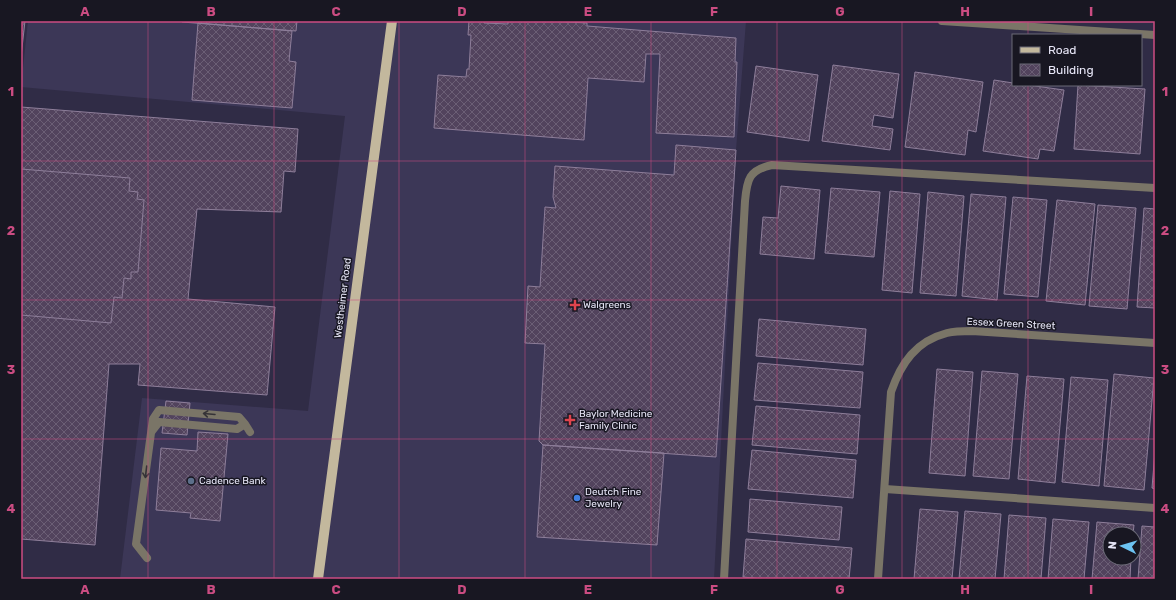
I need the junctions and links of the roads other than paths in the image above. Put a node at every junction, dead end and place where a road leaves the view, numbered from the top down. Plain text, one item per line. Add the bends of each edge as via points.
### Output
1 (392, 21) edge
2 (942, 21) edge
3 (1140, 34) edge
4 (1142, 34) edge
5 (1155, 35) edge
6 (1155, 188) edge
7 (1155, 344) edge
8 (245, 424) junction
9 (250, 432) dead end
10 (151, 433) junction
11 (885, 489) junction
12 (1155, 508) edge
13 (147, 558) dead end
14 (318, 579) edge
15 (724, 579) edge
16 (878, 579) edge

1 - 14 main road, Westheimer Road
2 - 3 street
4 - 5 street
6 - 15 street via 772,165 760,168 752,174 747,184 745,201
7 - 11 street, Essex Green Street via 972,331 948,333 928,341 904,362 891,392
8 - 9 street
8 - 10 street via 237,429 159,422
8 -> 10 street via 239,417 159,410 153,419
10 -> 13 street via 136,544
11 - 12 street
11 - 16 street, Essex Green Street

